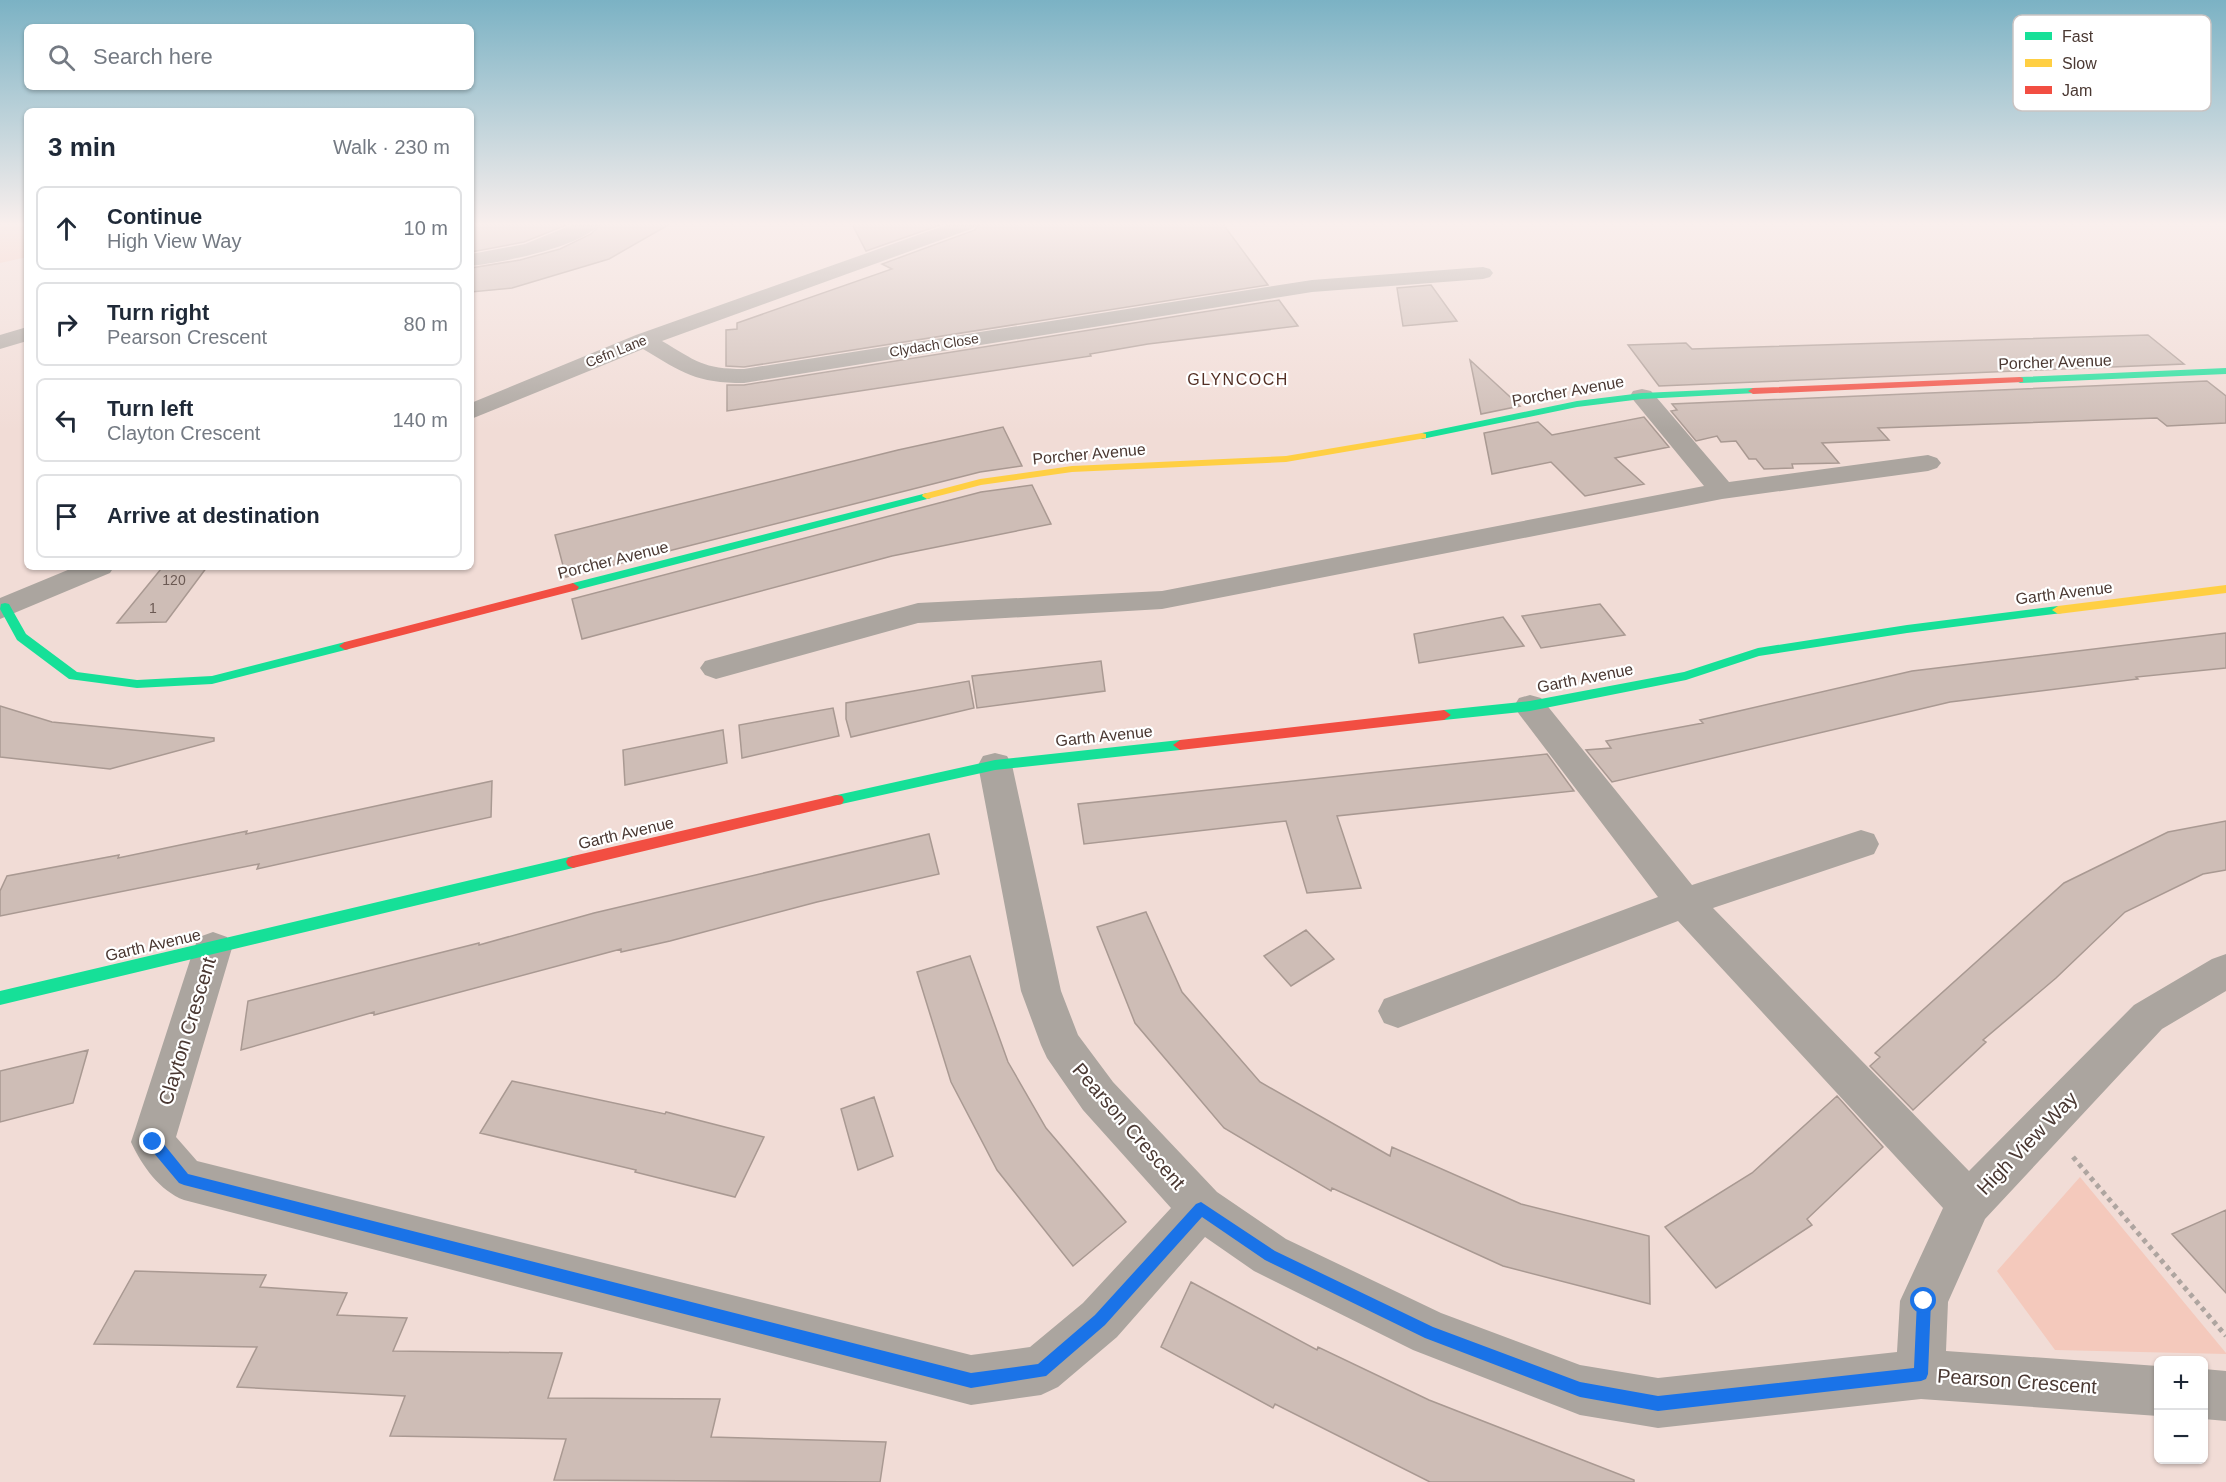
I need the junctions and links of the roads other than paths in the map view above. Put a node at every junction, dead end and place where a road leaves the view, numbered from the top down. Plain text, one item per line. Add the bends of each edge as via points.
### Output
1 (773, 293) edge
2 (1267, 293) edge
3 (24, 335) edge
4 (645, 339) junction
5 (0, 342) edge
6 (2226, 371) edge
7 (1642, 396) junction
8 (474, 411) edge
9 (1928, 463) dead end
10 (1722, 491) junction
11 (93, 570) edge
12 (2226, 589) edge
13 (2, 608) edge
14 (716, 668) dead end
15 (1530, 706) junction
16 (995, 765) junction
17 (1861, 844) dead end
18 (1684, 903) junction
19 (213, 948) junction
20 (2226, 971) edge
21 (0, 998) edge
22 (1398, 1011) dead end
23 (1969, 1203) junction
24 (1201, 1208) junction
25 (1921, 1374) junction
26 (2154, 1391) edge
27 (2208, 1394) edge
28 (2226, 1396) edge

1 - 4 street, Cefn Lane
2 - 4 street, Clydach Close via 744,376 715,376 695,370
3 - 5 street
4 - 8 street, Cefn Lane
6 - 7 street, Porcher Avenue
7 - 10 street
7 - 13 street, Porcher Avenue via 1577,404 1286,459 1072,469 980,482 212,680 137,684 74,676 21,637
9 - 10 street
10 - 14 street via 1162,600 918,613
11 - 13 street
12 - 15 street, Garth Avenue via 1906,629 1758,652 1686,676
15 - 16 street, Garth Avenue
15 - 18 street
16 - 19 street, Garth Avenue
16 - 24 street, Pearson Crescent via 1041,991 1061,1045 1098,1096
17 - 18 street
18 - 22 street
18 - 23 street
19 - 21 street, Garth Avenue
19 - 24 street, Clayton Crescent via 153,1142 184,1179 971,1380 1041,1370 1100,1320
20 - 23 street, High View Way via 2148,1017
23 - 25 street, High View Way via 1924,1301
24 - 25 street, Pearson Crescent via 1270,1256 1430,1333 1580,1390 1658,1403
25 - 26 street, Pearson Crescent
27 - 28 street

